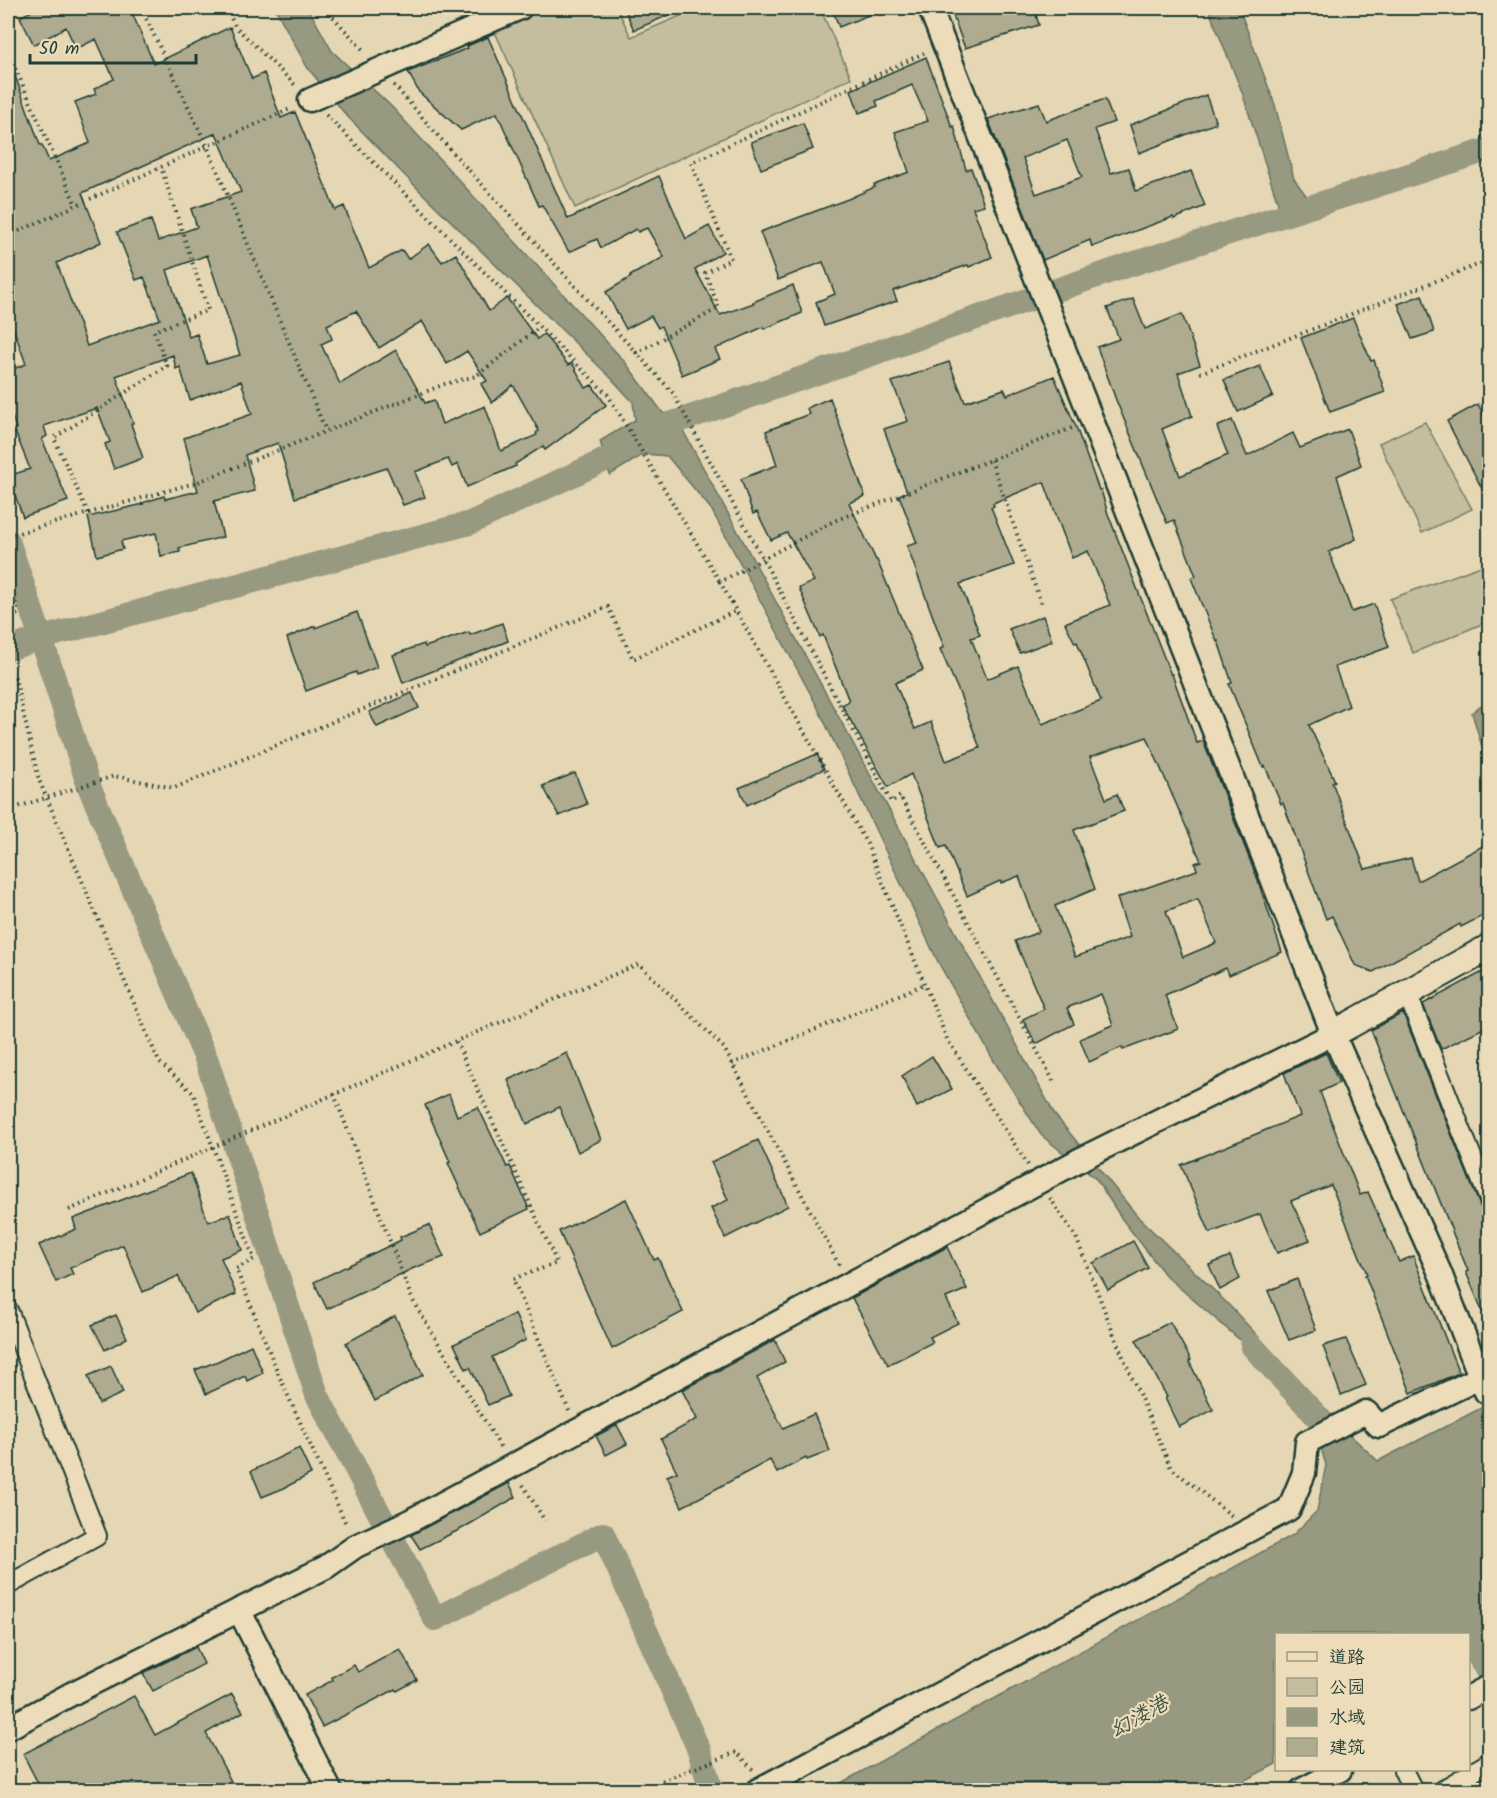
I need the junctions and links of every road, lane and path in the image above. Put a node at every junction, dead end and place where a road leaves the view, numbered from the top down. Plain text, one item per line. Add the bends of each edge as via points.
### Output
1 (141, 8) edge
2 (226, 8) edge
3 (325, 8) edge
4 (520, 8) edge
5 (930, 8) edge
6 (944, 44) junction
7 (8, 52) edge
8 (380, 69) junction
9 (310, 100) junction
10 (207, 147) junction
11 (161, 167) junction
12 (76, 205) junction
13 (8, 236) edge
14 (1490, 260) edge
15 (540, 327) junction
16 (636, 353) junction
17 (1200, 373) dead end
18 (1092, 420) junction
19 (326, 431) junction
20 (991, 460) junction
21 (88, 513) junction
22 (8, 536) edge
23 (763, 559) junction
24 (720, 582) junction
25 (8, 586) edge
26 (1041, 603) dead end
27 (736, 611) junction
28 (8, 619) edge
29 (8, 676) edge
30 (47, 797) junction
31 (8, 810) edge
32 (1490, 947) edge
33 (925, 984) junction
34 (1407, 993) junction
35 (1333, 1034) junction
36 (456, 1041) junction
37 (732, 1064) junction
38 (1055, 1084) dead end
39 (334, 1094) junction
40 (213, 1147) junction
41 (1039, 1182) junction
42 (1490, 1202) edge
43 (69, 1210) dead end
44 (849, 1284) junction
45 (8, 1310) edge
46 (1487, 1389) edge
47 (577, 1431) junction
48 (512, 1466) junction
49 (545, 1521) dead end
50 (1250, 1530) junction
51 (356, 1546) junction
52 (8, 1585) edge
53 (239, 1610) junction
54 (1490, 1686) edge
55 (75, 1692) junction
56 (1470, 1697) edge
57 (8, 1719) edge
58 (8, 1728) edge
59 (1490, 1762) edge
60 (1338, 1771) edge
61 (1403, 1771) edge
62 (762, 1788) edge
63 (330, 1791) edge
64 (662, 1791) edge
65 (1302, 1791) edge
66 (1413, 1791) edge
67 (1442, 1791) edge

1 - 10 path
2 - 9 path via 235,26
3 - 8 path
4 - 8 street
5 - 6 street
6 - 16 path via 692,163 731,259 705,273 719,308
6 - 18 street
7 - 12 path
8 - 9 street
8 - 16 path
9 - 10 path
9 - 15 path
10 - 11 path
10 - 19 path
11 - 12 path
11 - 21 path via 208,310 154,331 167,366 54,438
12 - 13 path
14 - 17 path
15 - 19 path via 476,376 445,384
15 - 24 path via 608,395
16 - 23 path via 673,393
18 - 20 path
18 - 35 street
19 - 21 path via 198,482
20 - 23 path via 834,521
20 - 26 path
21 - 22 path
23 - 24 path
23 - 38 path via 891,802 900,796
24 - 27 path
25 - 28 path via 18,614
27 - 30 path via 633,659 608,607 174,788 114,776
27 - 33 path via 867,844
29 - 30 path via 15,678 39,780
30 - 31 path
30 - 40 path via 159,1062 193,1093
32 - 34 main road
33 - 37 path
33 - 41 path via 948,1039
34 - 35 main road
34 - 42 street
35 - 41 street
35 - 46 street via 1440,1273
36 - 37 path via 639,964 724,1048
36 - 39 path
36 - 47 path via 557,1263 513,1279
37 - 44 path
39 - 40 path
39 - 48 path via 412,1299
40 - 43 path
40 - 51 path via 254,1259 236,1269 279,1378
41 - 44 street
41 - 50 path via 1076,1237 1171,1468
44 - 47 street
45 - 52 street via 97,1536
46 - 50 street via 1379,1426 1366,1412 1307,1442 1304,1473 1290,1509
47 - 48 street
48 - 49 path
48 - 51 street
50 - 62 street
51 - 53 street via 326,1566
53 - 55 street
53 - 63 street
54 - 56 street
55 - 57 street
55 - 58 street
59 - 67 street
60 - 65 street
61 - 66 street
62 - 64 path via 736,1752 659,1782

